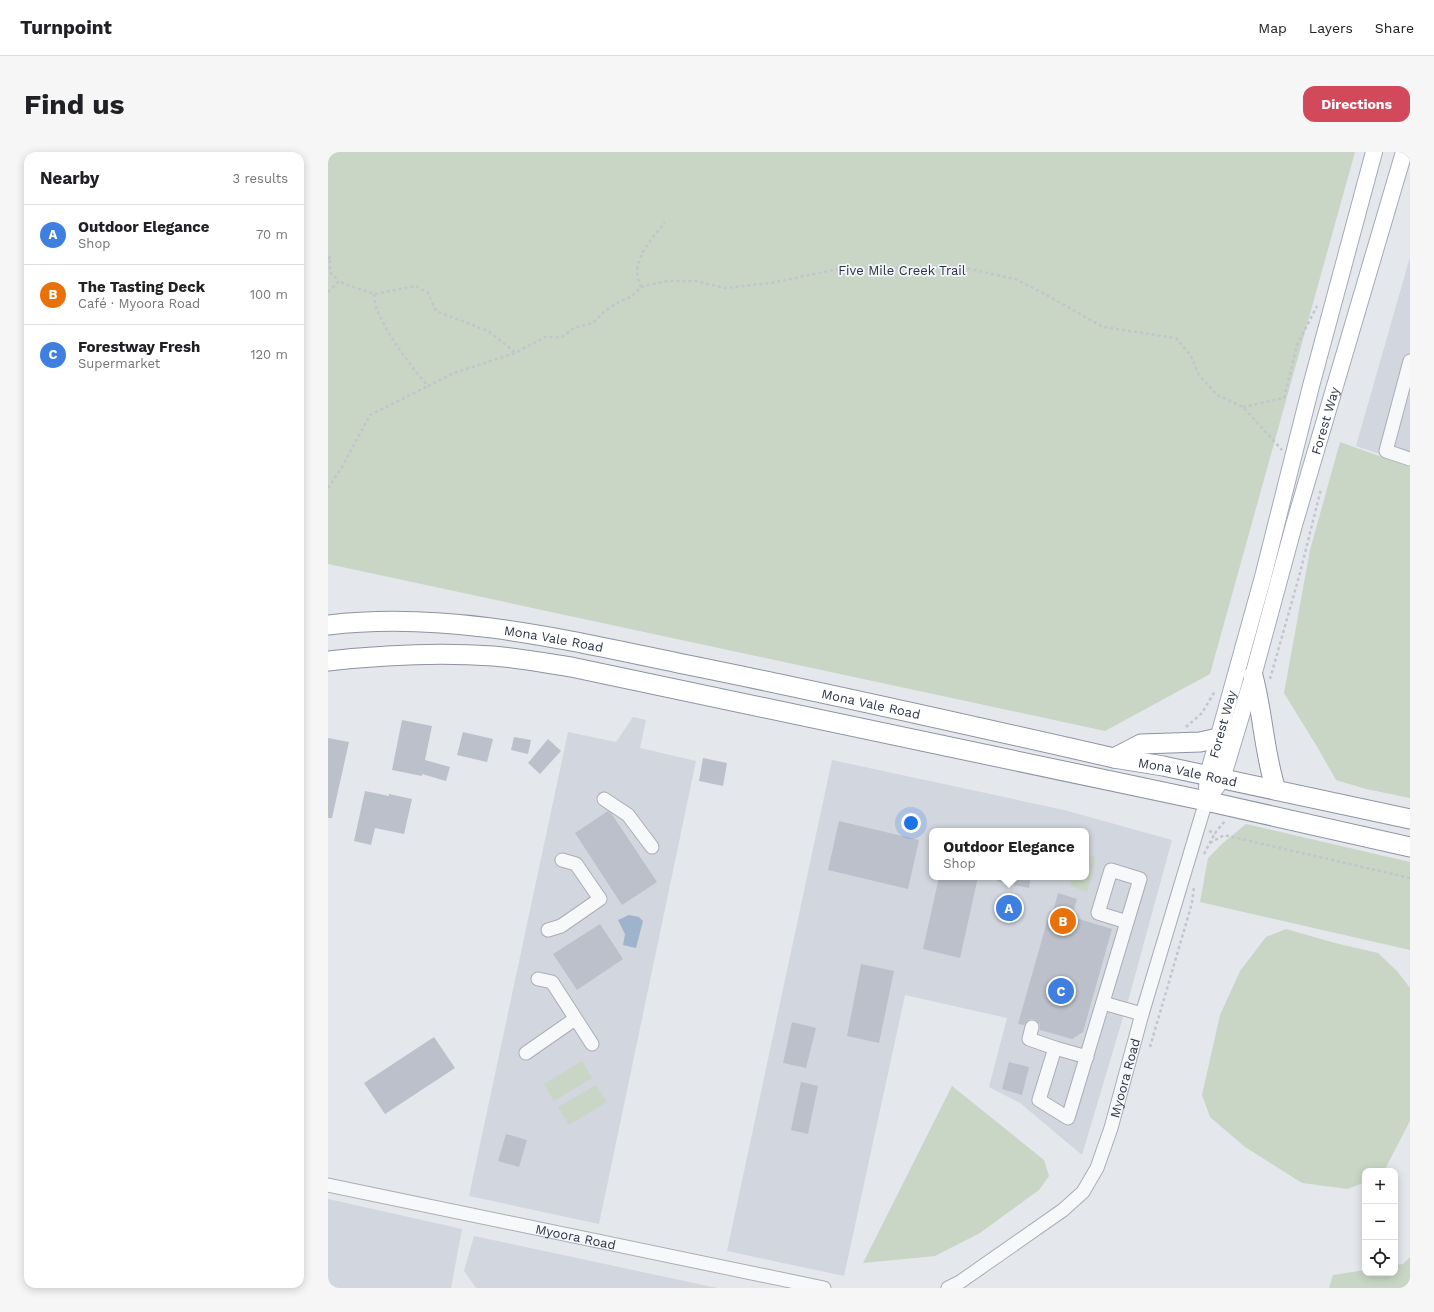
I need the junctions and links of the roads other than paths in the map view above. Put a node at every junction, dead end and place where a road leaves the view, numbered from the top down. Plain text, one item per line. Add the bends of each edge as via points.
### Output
1 (1374, 152) edge
2 (1404, 152) edge
3 (1410, 361) edge
4 (1410, 459) edge
5 (328, 625) edge
6 (328, 661) edge
7 (1253, 676) junction
8 (1218, 738) junction
9 (1114, 758) junction
10 (1215, 777) junction
11 (1276, 790) junction
12 (604, 799) dead end
13 (1206, 801) junction
14 (1410, 819) edge
15 (652, 847) dead end
16 (1410, 847) edge
17 (562, 860) dead end
18 (1127, 922) dead end
19 (548, 930) dead end
20 (538, 978) dead end
21 (1103, 1003) junction
22 (1142, 1014) junction
23 (575, 1019) junction
24 (1032, 1028) dead end
25 (592, 1044) dead end
26 (1055, 1048) junction
27 (526, 1053) dead end
28 (1087, 1057) junction
29 (328, 1185) edge
30 (824, 1288) edge
31 (948, 1288) edge

1 - 8 main road, Forest Way
2 - 7 main road, Forest Way via 1294,525
3 - 4 street via 1386,450
5 - 9 highway, Mona Vale Road via 359,621 392,621 478,626 541,635 782,684
6 - 13 highway, Mona Vale Road via 444,654 493,656 549,664
7 - 10 main road, Forest Way
7 - 11 highway via 1270,771
8 - 9 highway via 1200,742 1141,744
8 - 10 main road, Forest Way
9 - 10 highway, Mona Vale Road
10 - 11 highway, Mona Vale Road
10 - 13 main road, Forest Way
11 - 14 highway, Mona Vale Road
12 - 15 street via 628,815
13 - 16 highway, Mona Vale Road
13 - 22 street, Myoora Road
17 - 19 street via 576,864 600,899 561,926
18 - 21 street
20 - 23 street via 552,982
21 - 22 street
21 - 28 street
22 - 31 street, Myoora Road via 1109,1135 1097,1168 1083,1192 1063,1210
23 - 25 street
23 - 27 street
24 - 26 street via 1029,1039
26 - 28 street
26 - 28 street via 1039,1100 1068,1118
29 - 30 street, Myoora Road

